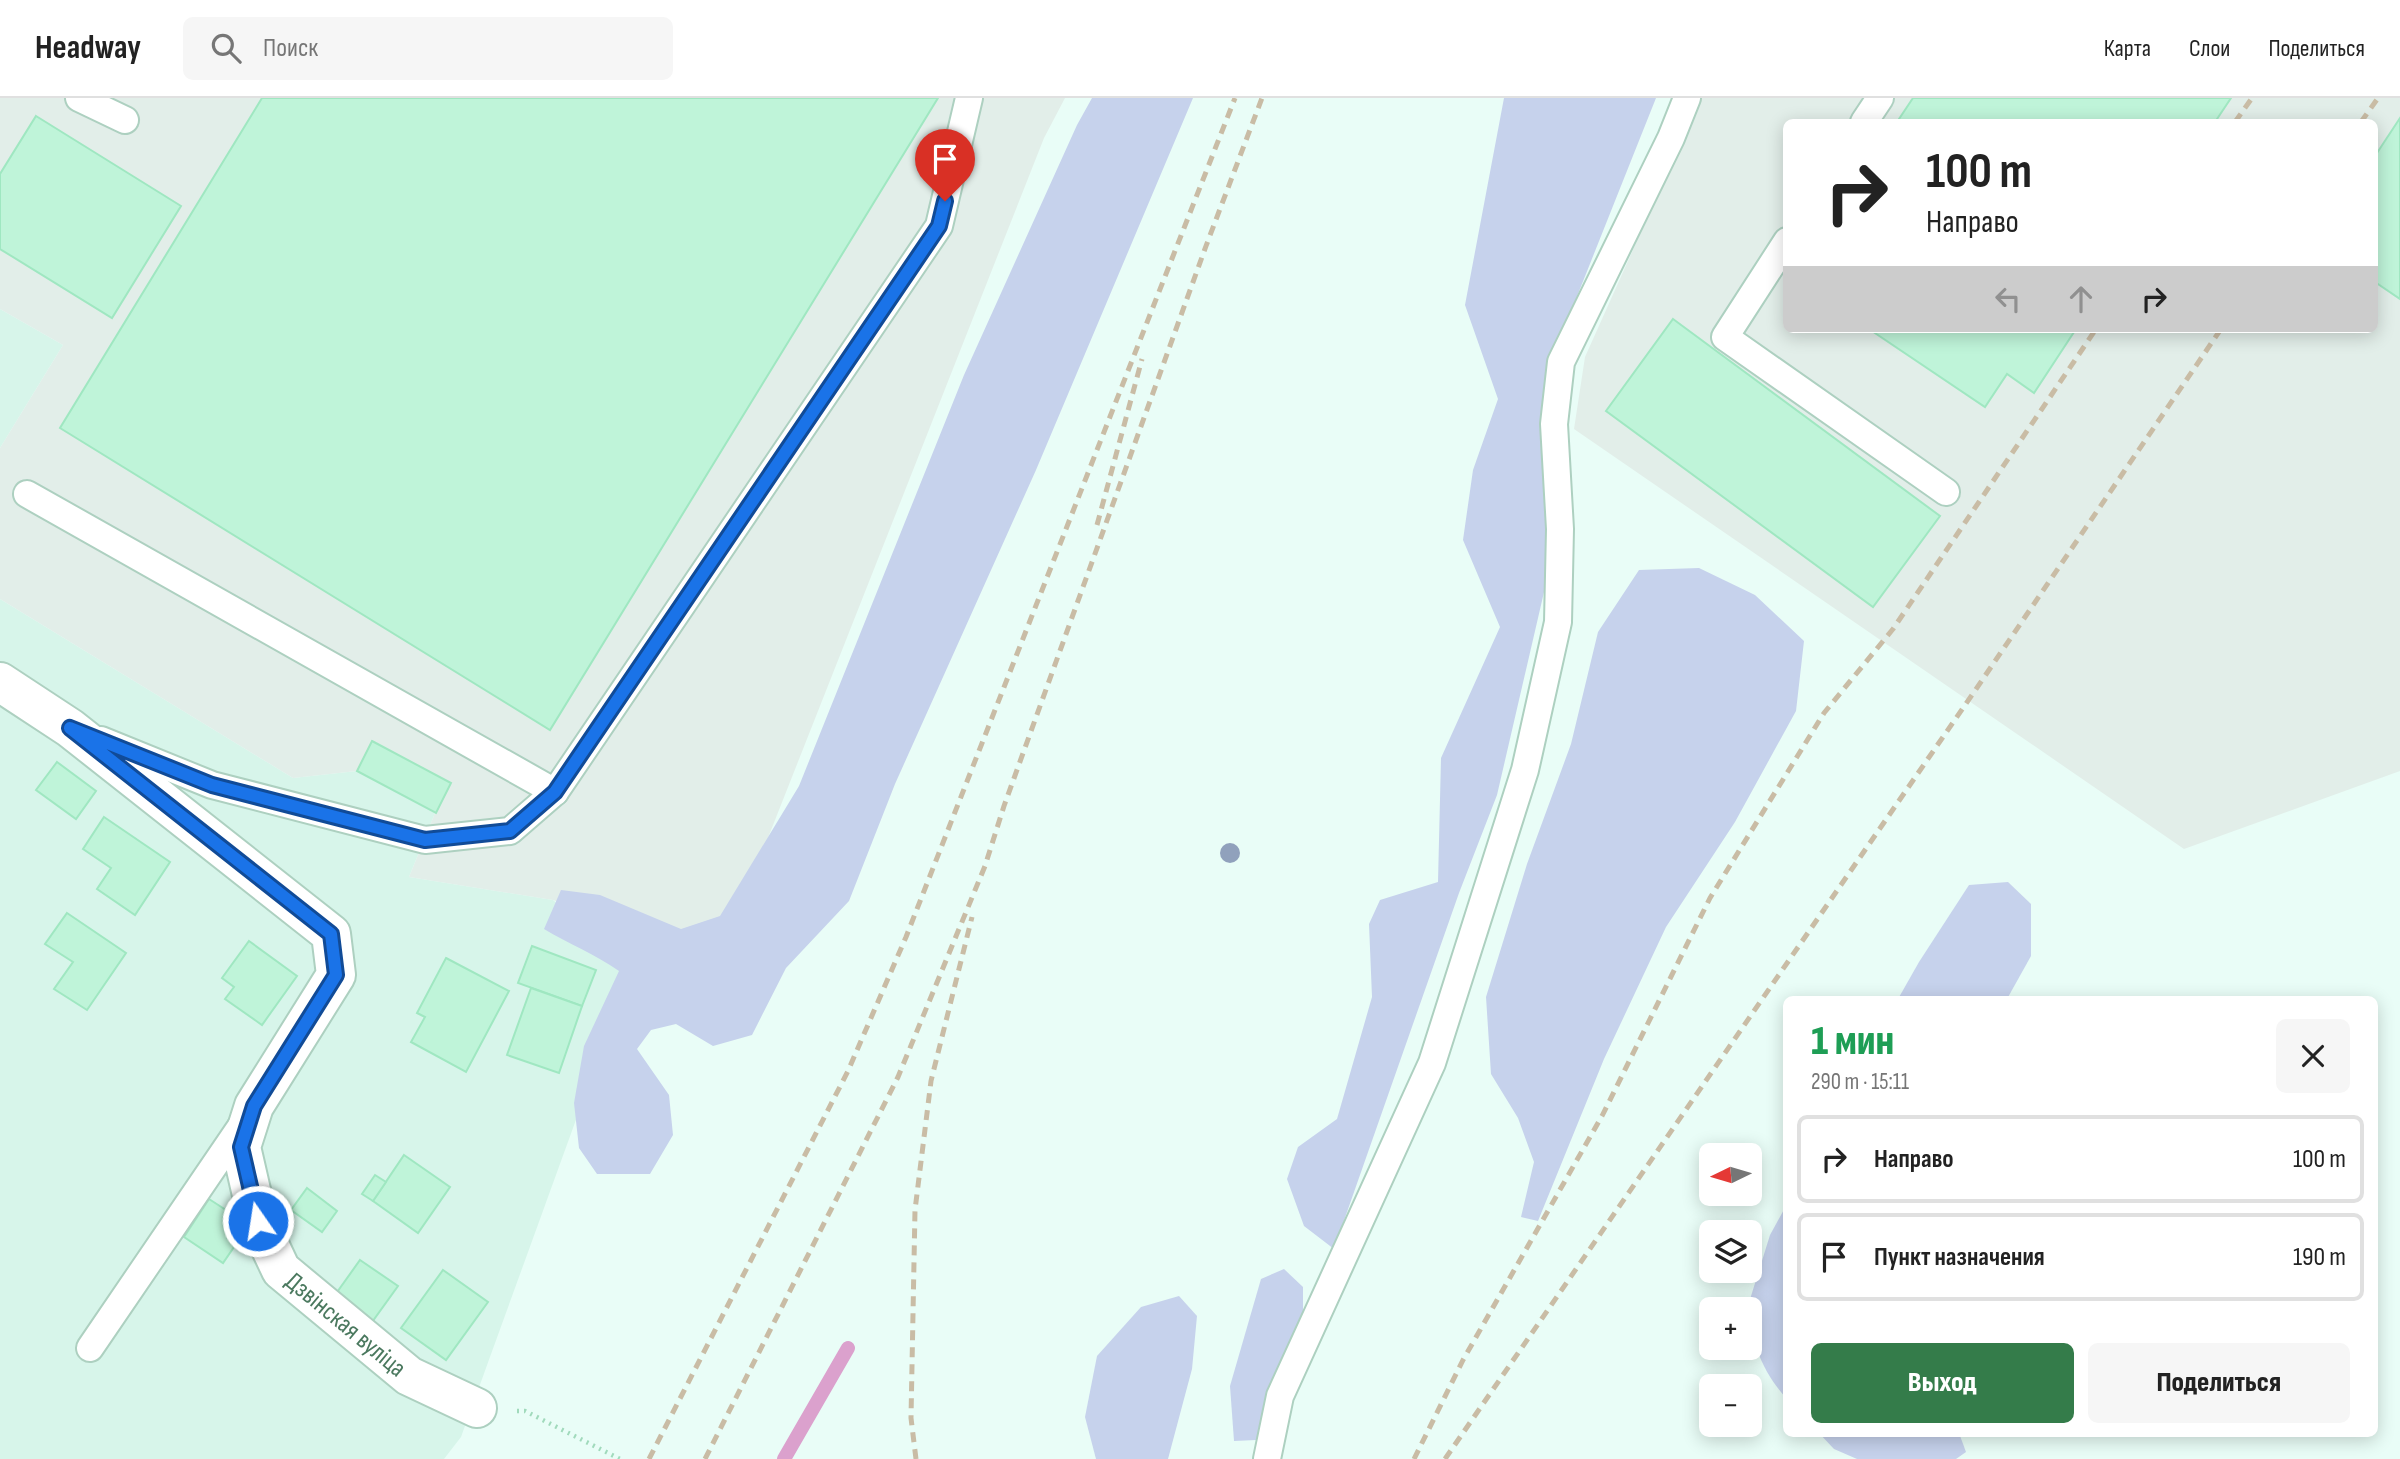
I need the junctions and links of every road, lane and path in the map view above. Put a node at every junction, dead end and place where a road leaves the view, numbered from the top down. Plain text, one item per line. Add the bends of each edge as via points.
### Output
1 (79, 98) edge
2 (969, 98) edge
3 (1687, 98) edge
4 (1880, 98) edge
5 (1866, 119) edge
6 (125, 120) dead end
7 (1783, 247) edge
8 (1946, 492) dead end
9 (27, 494) dead end
10 (0, 682) edge
11 (70, 728) junction
12 (555, 792) junction
13 (254, 1106) junction
14 (90, 1348) dead end
15 (477, 1408) joint
16 (620, 1459) edge
17 (1266, 1459) edge

1 - 6 lane
2 - 12 lane via 939,226
3 - 17 lane via 1561,362 1553,424 1560,528 1558,622 1525,770 1432,1063 1280,1396
4 - 5 lane
7 - 8 lane via 1725,337
9 - 12 lane
10 - 11 street, Дзвінская вуліца
11 - 12 lane via 212,785 425,840 510,831
11 - 13 street, Дзвінская вуліца via 331,934 336,975
13 - 14 lane
13 - 15 street, Дзвінская вуліца via 241,1147 258,1221 281,1270 410,1376
15 - 16 path via 525,1411

